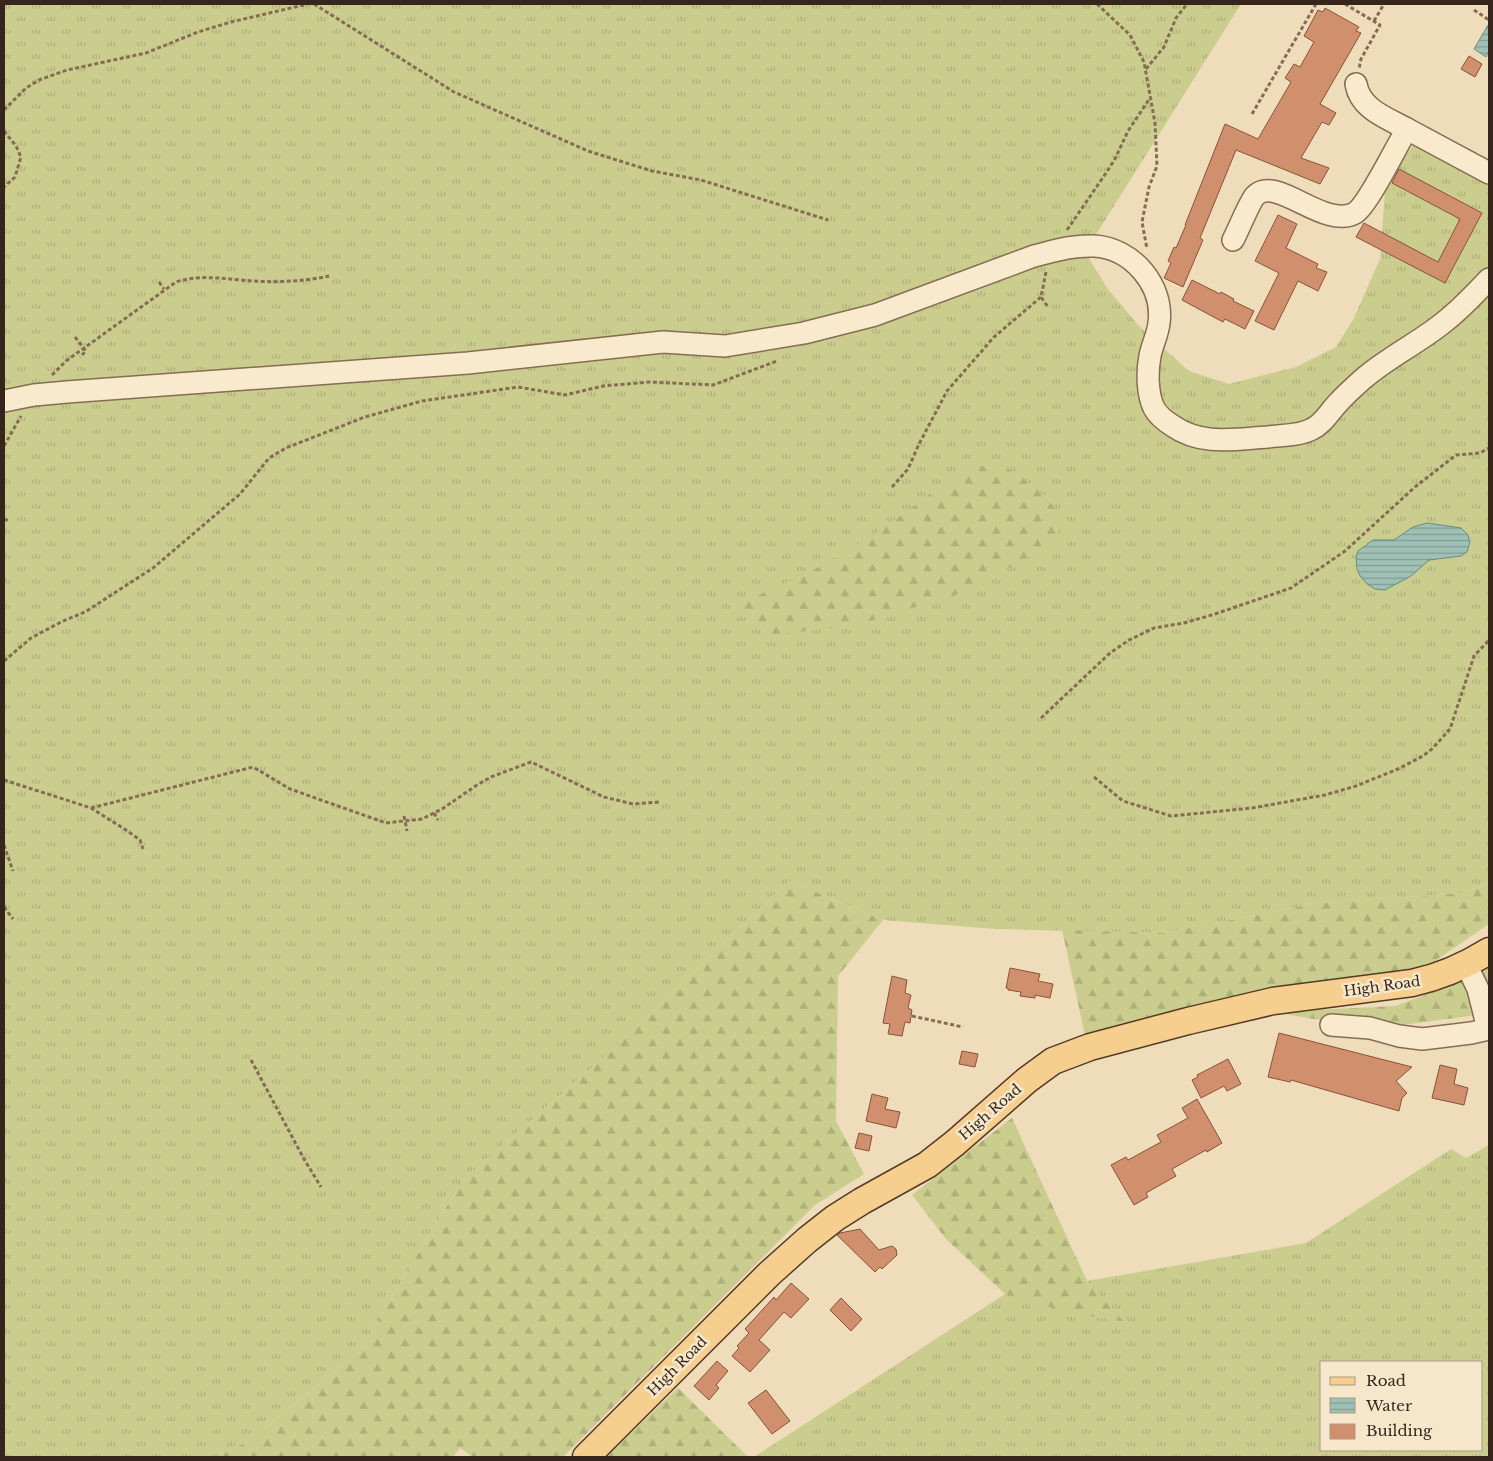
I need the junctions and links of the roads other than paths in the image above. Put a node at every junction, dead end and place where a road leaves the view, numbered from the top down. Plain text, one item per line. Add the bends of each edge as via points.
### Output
1 (1356, 84) road end
2 (1407, 129) junction
3 (1489, 173) edge
4 (1233, 240) dead end
5 (1489, 279) edge
6 (4, 401) edge
7 (1489, 951) edge
8 (1466, 964) junction
9 (1331, 1025) dead end
10 (1489, 1029) edge
11 (586, 1457) edge

1 - 2 lane via 1358,94 1371,108
2 - 3 lane
2 - 4 lane via 1368,198 1355,213 1335,217 1277,192 1263,191 1255,196
5 - 6 lane via 1443,324 1364,378 1315,428 1294,434 1226,440 1200,438 1178,430 1154,408 1150,356 1159,323 1158,300 1152,283 1136,263 1109,248 1094,246 1057,250 875,315 804,333 725,346 663,342 468,363 34,395
7 - 8 main road, High Road
8 - 10 lane via 1478,989
8 - 11 main road, High Road via 1432,979 1412,983 1273,1001 1090,1047 1053,1061 927,1165 855,1205 808,1240 769,1274
9 - 10 lane via 1370,1028 1422,1039

